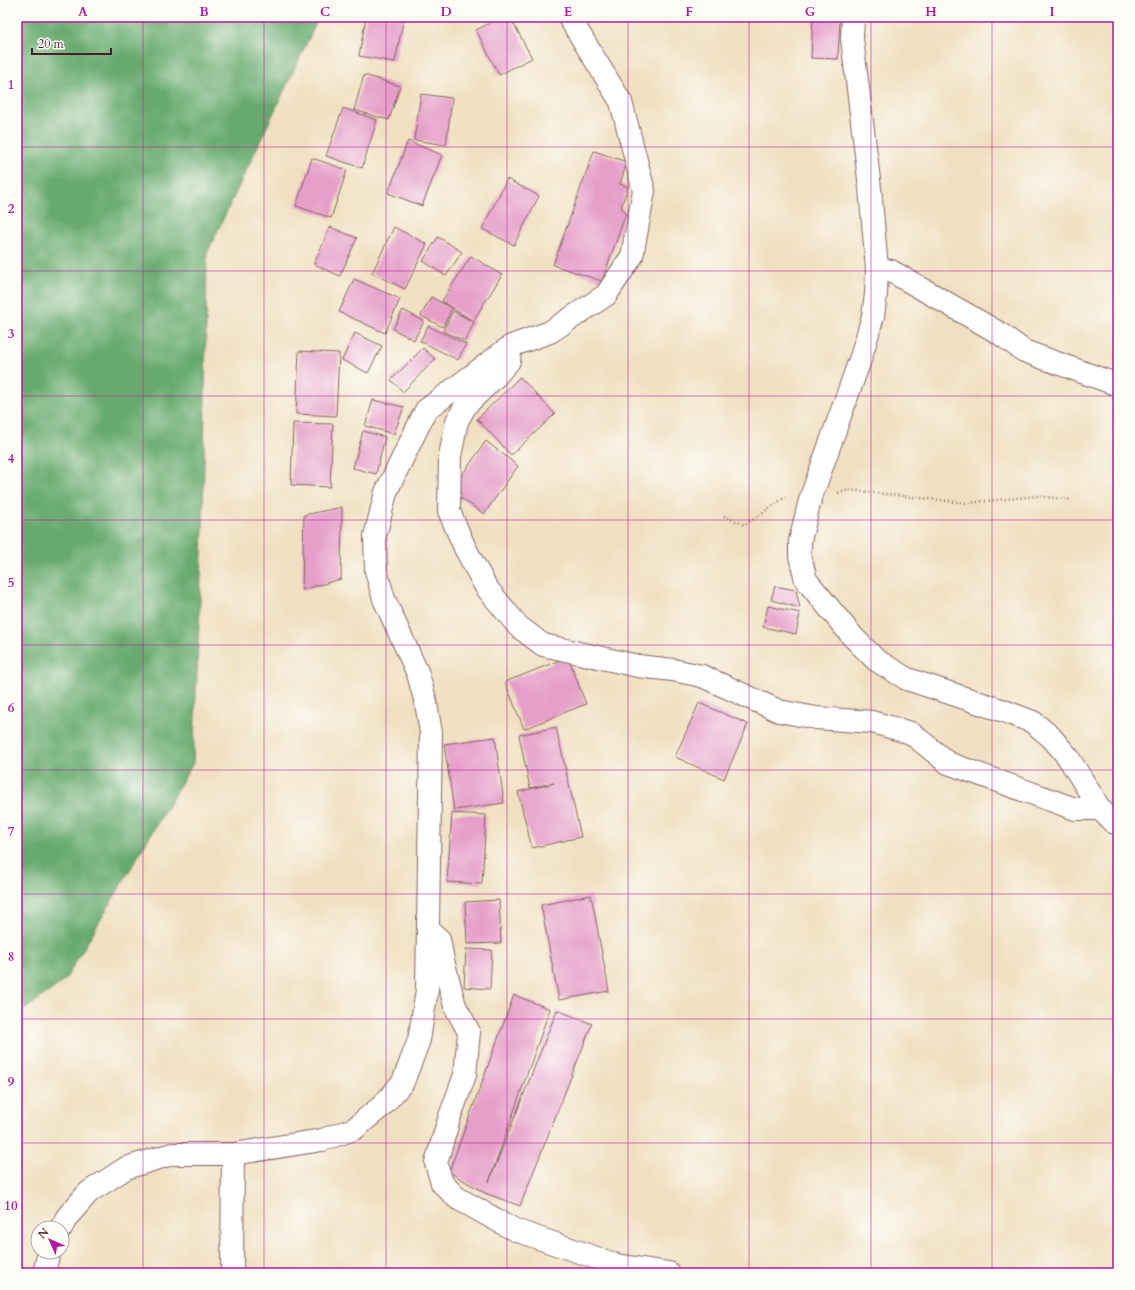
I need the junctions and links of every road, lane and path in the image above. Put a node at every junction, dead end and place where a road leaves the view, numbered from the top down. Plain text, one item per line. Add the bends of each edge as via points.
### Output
1 (569, 17) edge
2 (853, 17) edge
3 (877, 268) junction
4 (511, 346) junction
5 (1118, 385) edge
6 (810, 500) junction
7 (1072, 500) dead end
8 (724, 516) dead end
9 (1100, 809) junction
10 (1118, 824) edge
11 (428, 930) junction
12 (233, 1154) junction
13 (65, 1220) edge
14 (47, 1260) edge
15 (44, 1273) edge
16 (232, 1273) edge
17 (669, 1273) edge

1 - 4 street via 621,102 644,191 632,256 606,295 550,332
2 - 3 street via 852,39
3 - 5 street via 891,271 999,333 1024,352
3 - 6 street via 871,323
4 - 9 street via 509,361 466,405 457,421 450,456 449,511 486,587 518,626 544,645 638,666 702,676 779,710 816,718 872,722 911,733 948,764 1075,809
4 - 11 street via 426,410 386,492 375,536 376,571 384,599 418,674 431,733
6 - 7 path via 850,490 966,503 1037,496
6 - 8 path via 784,498 746,525
6 - 9 street via 800,540 800,556 806,580 853,638 876,660 907,679 1033,722 1051,737 1068,757
9 - 10 street via 1112,822
11 - 12 street via 427,990 419,1040 403,1082 383,1104 354,1129 322,1140
11 - 17 street via 439,939 455,1006 469,1032 465,1075 436,1163 442,1183 457,1198 515,1230 617,1265
12 - 13 street via 172,1154 126,1168 89,1192
12 - 16 street
14 - 15 street

